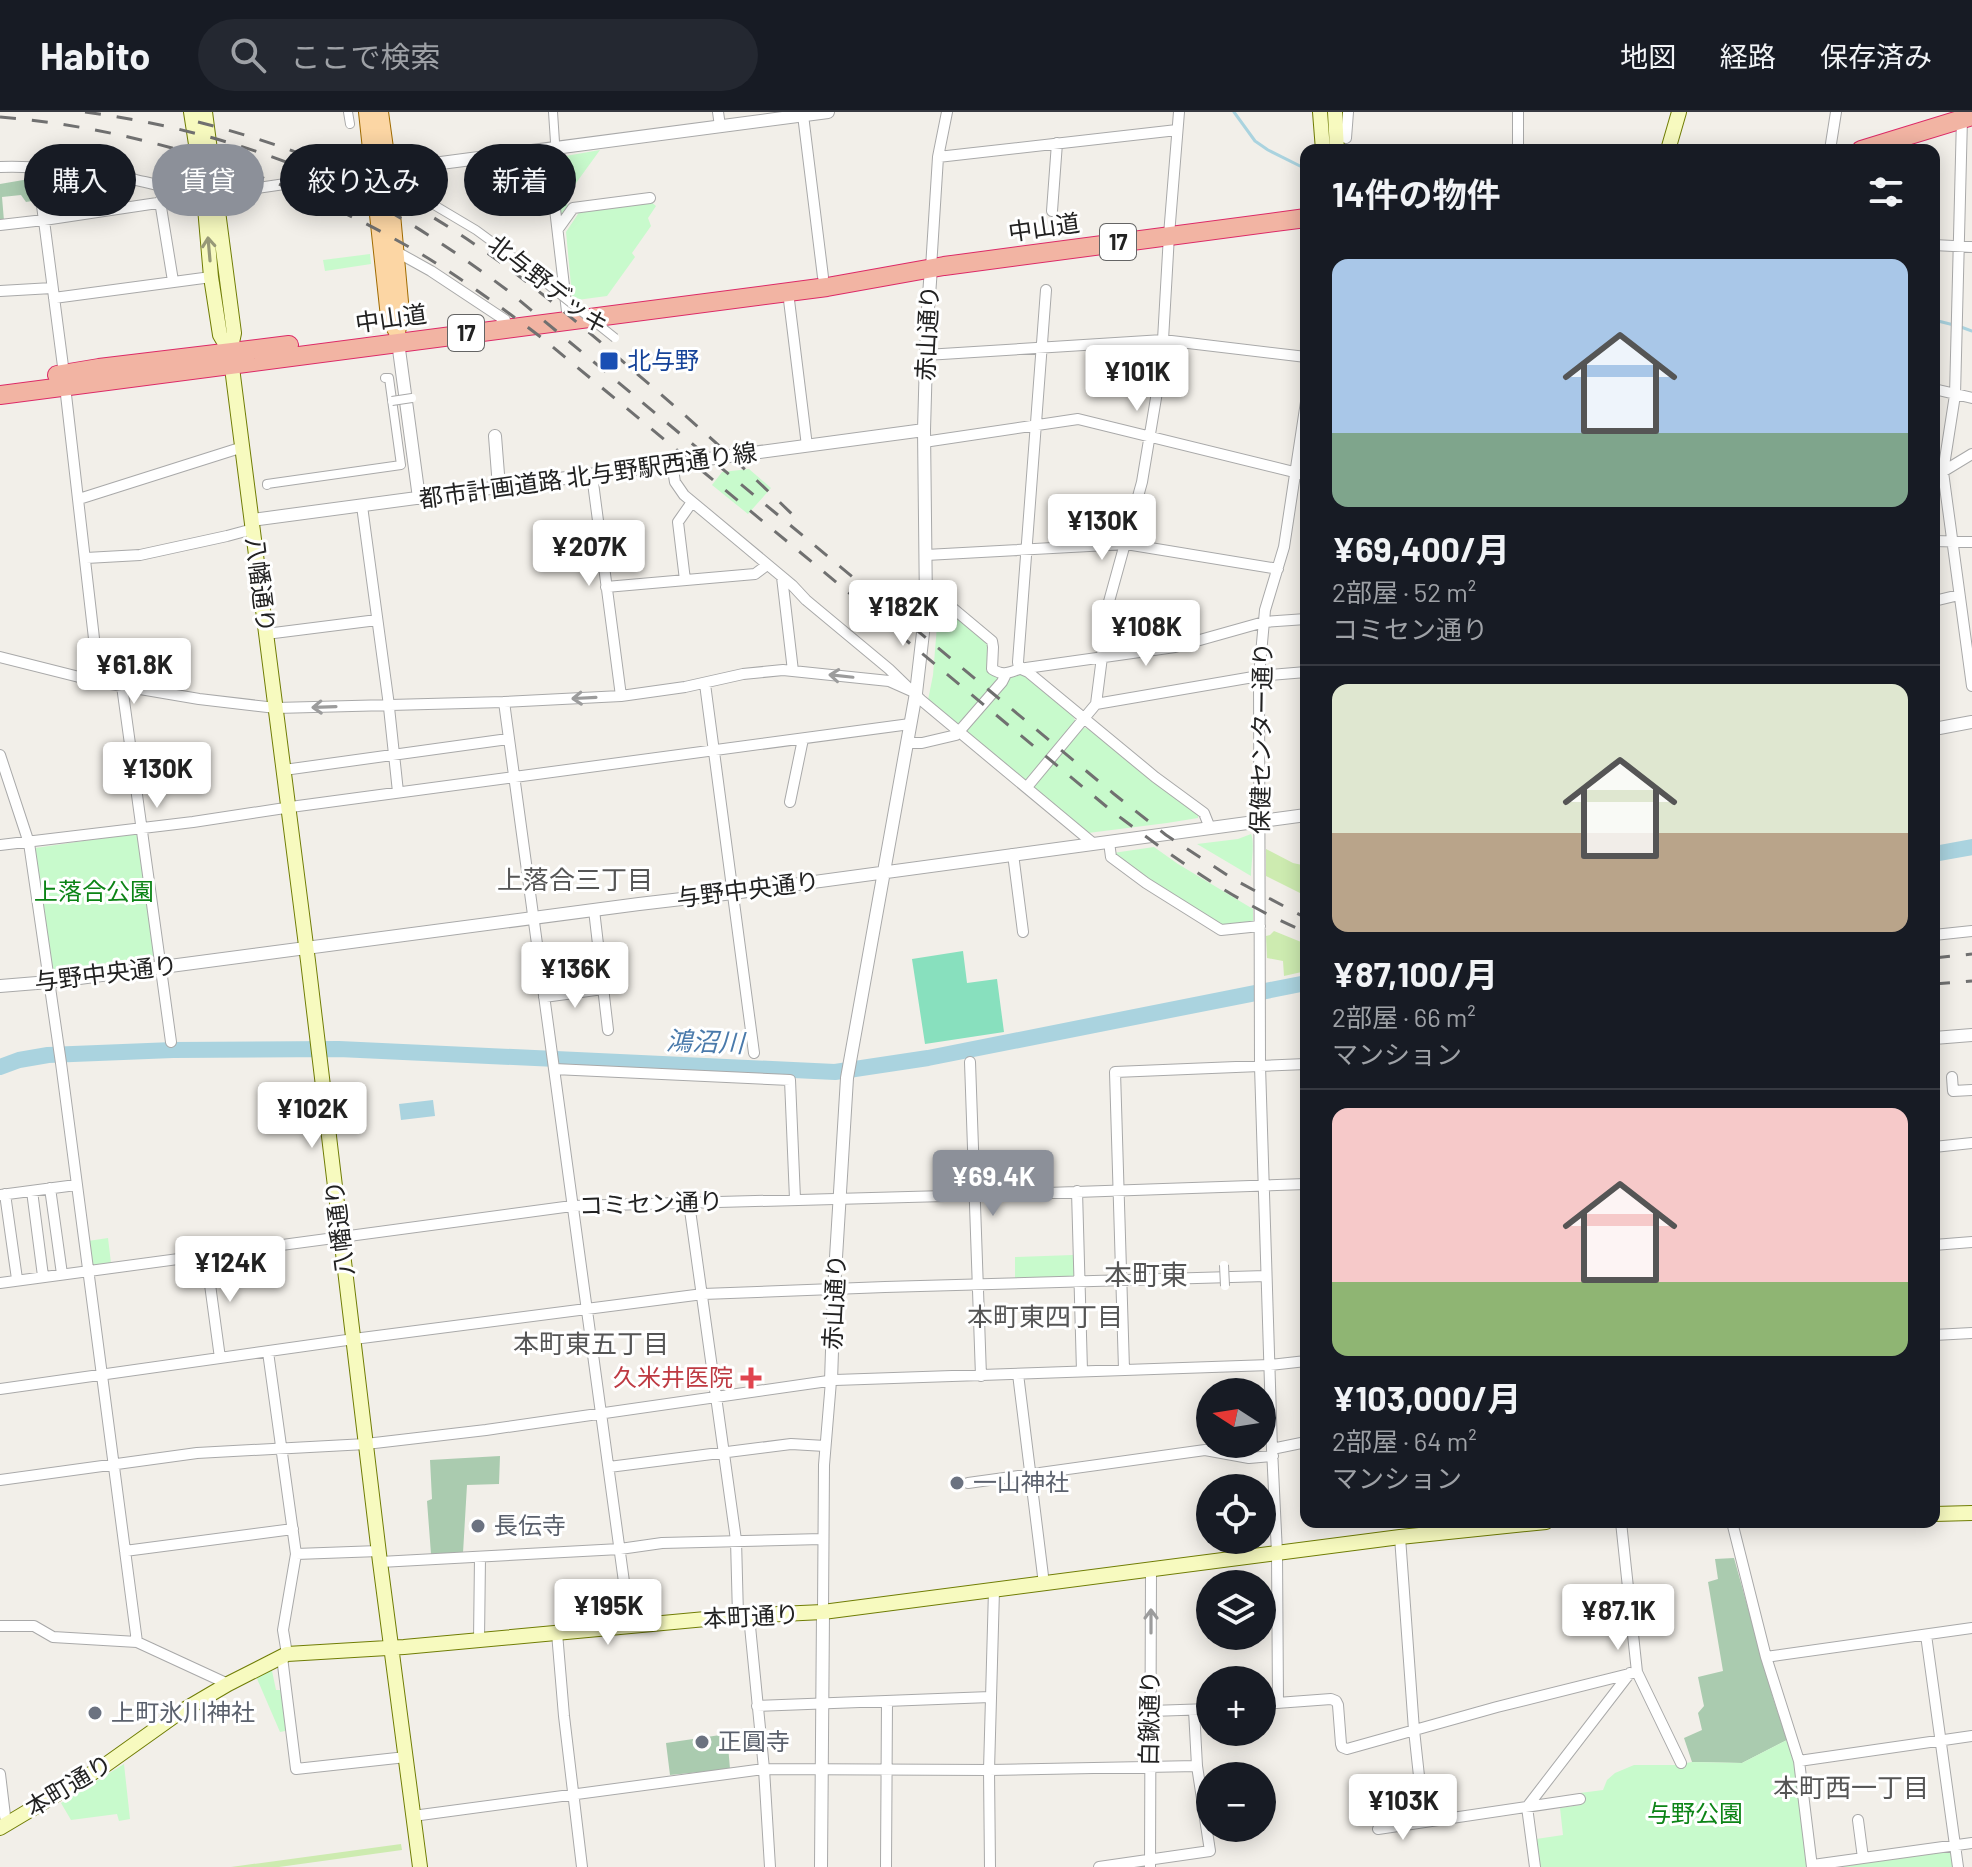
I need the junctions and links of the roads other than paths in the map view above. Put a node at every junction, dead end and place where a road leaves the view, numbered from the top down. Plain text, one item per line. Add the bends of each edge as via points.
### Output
1 (191, 112) edge
2 (205, 112) edge
3 (348, 112) edge
4 (367, 112) edge
5 (380, 112) edge
6 (553, 112) edge
7 (718, 112) edge
8 (828, 112) edge
9 (947, 112) edge
10 (1179, 112) edge
11 (1320, 112) edge
12 (1335, 112) edge
13 (1348, 112) edge
14 (1518, 112) edge
15 (1679, 112) edge
16 (1836, 112) edge
17 (803, 115) junction
18 (1965, 116) edge
19 (350, 124) dead end
20 (720, 126) junction
21 (1177, 130) junction
22 (1057, 143) junction
23 (198, 144) edge
24 (207, 144) edge
25 (375, 144) edge
26 (381, 144) edge
27 (552, 144) edge
28 (569, 144) edge
29 (1323, 144) edge
30 (1342, 144) edge
31 (1518, 144) edge
32 (1670, 144) edge
33 (1831, 144) edge
34 (1879, 144) edge
35 (938, 157) junction
36 (0, 167) edge
37 (24, 167) edge
38 (650, 198) dead end
39 (152, 202) edge
40 (1052, 211) dead end
41 (448, 213) edge
42 (43, 216) edge
43 (162, 216) edge
44 (210, 216) edge
45 (214, 216) edge
46 (383, 216) edge
47 (389, 216) edge
48 (557, 216) edge
49 (1300, 219) edge
50 (44, 220) junction
51 (0, 225) edge
52 (558, 229) junction
53 (1169, 235) junction
54 (1940, 245) edge
55 (1960, 246) junction
56 (1972, 247) edge
57 (395, 251) junction
58 (931, 268) junction
59 (211, 277) junction
60 (823, 277) junction
61 (173, 281) junction
62 (1046, 290) dead end
63 (0, 291) edge
64 (788, 292) junction
65 (53, 293) junction
66 (567, 315) junction
67 (505, 320) junction
68 (398, 337) junction
69 (615, 338) dead end
70 (1163, 340) junction
71 (1041, 349) junction
72 (926, 355) junction
73 (1300, 356) edge
74 (231, 358) junction
75 (385, 378) dead end
76 (64, 380) junction
77 (0, 383) edge
78 (1940, 391) edge
79 (0, 395) edge
80 (1955, 395) junction
81 (412, 398) dead end
82 (1972, 398) edge
83 (392, 401) junction
84 (1036, 426) junction
85 (495, 436) dead end
86 (924, 436) junction
87 (1150, 438) junction
88 (807, 446) junction
89 (243, 447) junction
90 (1972, 454) edge
91 (672, 464) junction
92 (1940, 466) edge
93 (1300, 474) edge
94 (1940, 474) edge
95 (592, 475) junction
96 (1300, 478) edge
97 (267, 485) dead end
98 (1940, 485) edge
99 (499, 487) junction
100 (419, 498) junction
101 (79, 499) junction
102 (692, 502) junction
103 (362, 506) junction
104 (252, 524) junction
105 (1940, 541) edge
106 (1951, 541) junction
107 (1972, 542) edge
108 (1126, 544) junction
109 (1026, 549) junction
110 (926, 555) junction
111 (86, 558) junction
112 (767, 565) junction
113 (1278, 569) junction
114 (782, 577) junction
115 (685, 580) junction
116 (606, 587) junction
117 (926, 592) junction
118 (1959, 595) junction
119 (1940, 600) edge
120 (1300, 619) edge
121 (377, 620) junction
122 (1264, 622) junction
123 (266, 634) junction
124 (0, 657) edge
125 (1102, 657) junction
126 (1019, 669) junction
127 (793, 671) junction
128 (1300, 673) edge
129 (1006, 674) junction
130 (1259, 676) junction
131 (99, 682) junction
132 (705, 684) junction
133 (122, 686) junction
134 (1972, 686) edge
135 (916, 693) junction
136 (621, 696) junction
137 (504, 702) junction
138 (1096, 704) junction
139 (389, 705) junction
140 (276, 708) junction
141 (1084, 719) junction
142 (1972, 722) edge
143 (910, 724) junction
144 (1940, 728) edge
145 (959, 732) junction
146 (508, 739) junction
147 (803, 739) junction
148 (907, 743) junction
149 (714, 750) junction
150 (394, 754) junction
151 (0, 755) edge
152 (284, 770) junction
153 (514, 778) junction
154 (1027, 787) junction
155 (398, 792) junction
156 (790, 802) dead end
157 (288, 807) junction
158 (1300, 816) edge
159 (1261, 821) junction
160 (1210, 828) junction
161 (142, 829) junction
162 (1109, 842) junction
163 (29, 843) junction
164 (1094, 844) junction
165 (0, 845) edge
166 (1013, 854) junction
167 (883, 871) junction
168 (733, 893) junction
169 (594, 910) junction
170 (533, 918) junction
171 (1260, 926) junction
172 (1972, 931) edge
173 (1023, 932) dead end
174 (1940, 934) edge
175 (306, 947) junction
176 (160, 967) junction
177 (49, 982) junction
178 (0, 986) edge
179 (603, 989) junction
180 (544, 997) junction
181 (608, 1030) dead end
182 (1972, 1035) edge
183 (1940, 1038) edge
184 (171, 1042) dead end
185 (754, 1053) dead end
186 (970, 1062) dead end
187 (1300, 1064) edge
188 (1260, 1066) junction
189 (554, 1068) junction
190 (1952, 1077) dead end
191 (1972, 1090) edge
192 (1972, 1143) edge
193 (1940, 1146) edge
194 (1300, 1184) edge
195 (76, 1185) junction
196 (1264, 1185) junction
197 (50, 1188) junction
198 (1119, 1189) junction
199 (32, 1191) junction
200 (1077, 1191) junction
201 (2, 1195) edge
202 (975, 1195) junction
203 (840, 1198) junction
204 (795, 1199) junction
205 (689, 1203) junction
206 (572, 1206) junction
207 (341, 1236) junction
208 (1972, 1242) edge
209 (1940, 1245) edge
210 (206, 1255) junction
211 (1224, 1265) dead end
212 (89, 1271) junction
213 (62, 1274) junction
214 (43, 1276) junction
215 (1266, 1276) junction
216 (17, 1279) junction
217 (1121, 1280) junction
218 (1080, 1281) junction
219 (0, 1282) edge
220 (978, 1284) junction
221 (1225, 1286) dead end
222 (834, 1290) junction
223 (703, 1294) junction
224 (586, 1309) junction
225 (1972, 1333) edge
226 (1940, 1335) edge
227 (354, 1339) junction
228 (268, 1352) junction
229 (220, 1358) junction
230 (1300, 1362) edge
231 (1270, 1365) junction
232 (1124, 1369) junction
233 (1082, 1371) junction
234 (102, 1374) junction
235 (1018, 1374) junction
236 (981, 1376) junction
237 (1270, 1378) edge
238 (831, 1381) junction
239 (0, 1389) edge
240 (716, 1398) junction
241 (600, 1413) junction
242 (366, 1444) junction
243 (1300, 1444) edge
244 (825, 1446) junction
245 (281, 1448) junction
246 (1196, 1451) edge
247 (1276, 1452) edge
248 (723, 1453) junction
249 (1272, 1458) edge
250 (113, 1465) junction
251 (609, 1467) junction
252 (1030, 1475) junction
253 (0, 1480) edge
254 (968, 1483) dead end
255 (1972, 1513) edge
256 (1940, 1514) edge
257 (1488, 1528) edge
258 (1622, 1528) edge
259 (1734, 1528) edge
260 (293, 1529) junction
261 (1400, 1537) junction
262 (822, 1539) junction
263 (736, 1540) junction
264 (620, 1549) junction
265 (125, 1551) junction
266 (1277, 1553) junction
267 (296, 1554) junction
268 (380, 1557) junction
269 (480, 1557) junction
270 (1151, 1569) junction
271 (1044, 1584) junction
272 (994, 1590) junction
273 (823, 1612) junction
274 (743, 1616) junction
275 (0, 1626) edge
276 (630, 1626) junction
277 (1972, 1628) edge
278 (557, 1633) junction
279 (1926, 1635) junction
280 (479, 1640) junction
281 (137, 1642) junction
282 (391, 1648) junction
283 (284, 1656) junction
284 (1766, 1657) junction
285 (1634, 1672) junction
286 (228, 1684) junction
287 (990, 1697) junction
288 (887, 1701) junction
289 (1278, 1703) joint
290 (822, 1704) junction
291 (757, 1706) junction
292 (1194, 1710) joint
293 (1151, 1711) junction
294 (1414, 1730) junction
295 (1972, 1736) edge
296 (1941, 1740) junction
297 (406, 1757) junction
298 (1799, 1761) junction
299 (1197, 1762) edge
300 (1681, 1763) dead end
301 (1196, 1766) edge
302 (1150, 1768) junction
303 (764, 1769) junction
304 (822, 1769) junction
305 (887, 1769) junction
306 (989, 1770) junction
307 (0, 1774) edge
308 (574, 1795) junction
309 (1580, 1799) dead end
310 (1527, 1807) junction
311 (413, 1816) junction
312 (1858, 1820) dead end
313 (1424, 1822) junction
314 (3, 1826) edge
315 (1378, 1829) dead end
316 (1209, 1842) edge
317 (1972, 1843) edge
318 (1955, 1845) junction
319 (1863, 1858) junction
320 (1150, 1864) edge
321 (1812, 1866) edge
322 (420, 1867) edge
323 (582, 1867) edge
324 (770, 1867) edge
325 (821, 1867) edge
326 (886, 1867) edge
327 (990, 1867) edge
328 (1099, 1867) edge
329 (1535, 1867) edge
330 (1958, 1867) edge

1 - 23 main road
2 - 24 main road
3 - 19 street
4 - 25 main road
5 - 26 main road
6 - 27 street
7 - 20 street
8 - 17 street
9 - 35 street, 赤山通り
10 - 21 street
11 - 29 main road
12 - 30 main road
13 - 30 street
14 - 31 street
15 - 32 main road
16 - 33 street
17 - 20 street
17 - 60 street
18 - 34 highway
18 - 55 street
20 - 28 street
21 - 22 street
21 - 53 street
22 - 35 street
22 - 40 street
35 - 58 street, 赤山通り
36 - 37 street
38 - 52 street via 573,208
39 - 50 street
41 - 69 street, 北与野デッキ, bridge
42 - 50 street
43 - 61 street
59 -> 44 main road
45 - 74 main road via 234,333
46 - 68 main road via 389,317
47 - 57 main road
48 - 52 street
49 - 53 highway, 中山道 / 17
50 - 51 street
50 - 65 street
52 - 66 street
53 - 58 highway, 中山道 / 17
53 - 70 street
54 - 55 street
55 - 56 street
55 - 80 street
57 - 67 street
57 - 68 main road
58 - 60 highway, 中山道 / 17
58 - 64 highway, 中山道 / 17
58 - 72 street, 赤山通り
59 - 61 street
59 - 74 main road via 220,335
60 - 66 highway, 中山道 / 17
61 - 65 street
62 - 71 street
63 - 65 street
64 - 66 highway, 中山道 / 17
64 - 88 street
65 - 76 street
66 - 67 highway, 中山道 / 17
66 - 68 highway, 中山道 / 17
67 - 68 highway, 中山道 / 17
68 - 74 highway, 中山道 / 17
68 - 100 street
70 - 71 street
70 - 73 street
70 - 87 street
71 - 72 street
71 - 84 street
72 - 86 street, 赤山通り
74 - 76 highway, 中山道 / 17
74 - 89 main road, 八幡通り
75 - 83 street
76 - 77 highway, 中山道 / 17
76 - 79 highway, 中山道 / 17
76 - 101 street
78 - 80 street
80 - 82 street
80 - 92 street
81 - 83 street, bridge
83 - 97 street via 401,465
84 - 86 street
84 - 87 street via 1078,419
84 - 109 street
85 - 99 street
86 - 88 street, 都市計画道路 北与野駅西通り線
86 - 110 street, 赤山通り
87 - 93 street
87 - 108 street
88 - 91 street, 都市計画道路 北与野駅西通り線
89 - 101 street
89 - 104 main road, 八幡通り
90 - 94 street
91 - 95 street, 都市計画道路 北与野駅西通り線
91 - 102 street via 677,487
95 - 99 street, 都市計画道路 北与野駅西通り線
95 - 116 street
96 - 113 street, 保健センター通り
98 - 106 street
99 - 100 street, 都市計画道路 北与野駅西通り線
100 - 103 street, 都市計画道路 北与野駅西通り線
101 - 111 street
102 - 112 street
102 - 115 street via 678,522
103 - 104 street, 都市計画道路 北与野駅西通り線
103 - 121 street
104 - 111 street via 227,536 140,555
104 - 123 main road, 八幡通り
105 - 106 street
106 - 107 street
106 - 118 street
108 - 109 street
108 - 113 street
108 - 125 street via 1105,616
109 - 110 street
109 - 126 street
110 - 117 street, 赤山通り
111 - 131 street
112 - 114 street
112 - 115 street via 755,574
113 - 122 street, 保健センター通り
114 - 127 street
114 - 135 street
115 - 116 street
116 - 136 street
117 - 129 street via 937,595 992,641 992,669
117 - 135 street, 赤山通り
118 - 119 street
118 - 134 street
120 - 122 street
121 - 123 street
121 - 139 street
122 - 125 street via 1175,647
122 - 130 street, 保健センター通り
123 - 140 main road, 八幡通り
124 - 131 street
125 - 126 street
125 - 138 street
126 - 129 street
126 - 141 street
127 - 132 street via 743,674
135 -> 127 street via 889,681
128 - 130 street
129 - 145 street
130 - 138 street
130 - 159 street, 保健センター通り
131 - 133 street
132 - 136 street
132 - 149 street
133 - 140 street
133 - 161 street
135 - 143 street, 赤山通り
135 - 145 street
136 -> 137 street
137 - 139 street
137 - 146 street
138 - 141 street
139 -> 140 street
139 - 150 street
140 - 152 main road, 八幡通り
141 - 154 street
141 - 160 street via 1204,813
142 - 144 street
143 - 147 street
143 - 148 street, 赤山通り
145 - 148 street
145 - 154 street
146 - 150 street
146 - 153 street
147 - 149 street
147 - 156 street
148 - 167 street, 赤山通り
149 - 153 street
149 - 168 street
150 - 152 street
150 - 155 street
151 - 163 street
152 - 157 main road, 八幡通り
153 - 155 street
153 - 170 street
154 - 164 street
155 - 157 street
157 - 161 street
157 - 175 main road, 八幡通り
158 - 159 street, 与野中央通り
159 - 160 street, 与野中央通り
159 - 171 street, 保健センター通り
160 - 162 street, 与野中央通り
161 - 163 street
161 - 176 street
162 - 164 street, 与野中央通り
162 - 171 street via 1111,857 1221,930
163 - 165 street
163 - 177 street
164 - 166 street, 与野中央通り
166 - 167 street, 与野中央通り
166 - 173 street
167 - 168 street, 与野中央通り
167 - 203 street, 赤山通り via 849,1060
168 - 169 street, 与野中央通り
168 - 185 street
169 - 170 street, 与野中央通り
169 - 179 street
170 - 175 street, 与野中央通り
170 - 180 street
171 - 188 street, 保健センター通り
172 - 174 street
175 - 176 street, 与野中央通り
175 - 207 main road, 八幡通り
176 - 177 street, 与野中央通り
176 - 184 street
177 - 178 street, 与野中央通り
177 - 195 street
179 - 180 street
179 - 181 street
180 - 189 street
182 - 183 street
186 - 202 street
187 - 188 street
188 - 196 street
188 - 198 street via 1115,1072
189 - 204 street via 790,1080
189 - 206 street
190 - 191 street via 1953,1091
192 - 193 street
194 - 196 street, コミセン通り
195 - 197 street
195 - 212 street
196 - 198 street, コミセン通り
196 - 215 street
197 - 199 street
197 - 213 street
198 - 200 street, コミセン通り
198 - 217 street
199 - 201 street
199 - 214 street
200 - 202 street, コミセン通り
200 - 218 street
201 - 216 street
202 - 203 street, コミセン通り
202 - 220 street
203 - 204 street, コミセン通り
203 - 222 street, 赤山通り
204 - 205 street, コミセン通り
205 - 206 street, コミセン通り
205 - 223 street
206 - 207 street, コミセン通り
206 - 224 street
207 - 210 street, コミセン通り
207 - 227 main road, 八幡通り
208 - 209 street
210 - 212 street, コミセン通り
210 - 229 street
211 - 221 street, bridge
212 - 213 street, コミセン通り
212 - 234 street
213 - 214 street, コミセン通り
214 - 216 street, コミセン通り
215 - 217 street
215 - 231 street
216 - 219 street, コミセン通り
217 - 218 street
217 - 232 street
218 - 220 street
218 - 233 street
220 - 222 street
220 - 236 street
222 - 223 street
222 - 238 street, 赤山通り
223 - 224 street
223 - 240 street
224 - 227 street
224 - 241 street
225 - 226 street
227 - 228 street
227 - 242 main road, 八幡通り
228 - 229 street
228 - 245 street
229 - 234 street
230 - 231 street
231 - 232 street
231 - 237 street
232 - 233 street
233 - 235 street
234 - 239 street
234 - 250 street
235 - 236 street
235 - 252 street
236 - 238 street
238 - 240 street
238 - 244 street, 赤山通り
240 - 241 street
240 - 248 street
241 - 242 street
241 - 251 street
242 - 245 street
242 - 268 main road, 八幡通り
243 - 247 street
244 - 248 street via 791,1444
244 - 262 street, 赤山通り
245 - 250 street
245 - 260 street
246 - 252 street
248 - 251 street
248 - 263 street
249 - 266 street
250 - 253 street
250 - 265 street
251 - 264 street
252 - 254 street
252 - 271 street
255 - 256 main road
257 - 261 main road, 本町通り
258 - 285 street
259 - 284 street
260 - 265 street
260 - 267 street
261 - 266 main road, 本町通り
261 - 294 street
262 - 263 street
262 - 273 street, 赤山通り
263 - 264 street
263 - 274 street
264 - 269 street
264 - 276 street
265 - 281 street
266 - 270 main road, 本町通り
266 - 289 street
267 - 268 street
267 - 283 street via 283,1630
268 - 269 street
268 - 282 main road, 八幡通り
269 - 280 street
270 - 271 main road, 本町通り
293 -> 270 street, 白鍬通り
271 - 272 main road, 本町通り
272 - 273 main road, 本町通り
272 - 287 street
273 - 274 main road, 本町通り
273 - 290 street, 赤山通り
274 - 276 main road, 本町通り
274 - 291 street
275 - 281 street via 34,1626 53,1637
276 - 278 main road, 本町通り
277 - 279 street
278 - 280 main road, 本町通り
278 - 308 street
279 - 284 street
279 - 296 street
280 - 282 main road, 本町通り
281 - 286 street
282 - 283 main road, 本町通り
282 - 297 main road, 八幡通り
283 - 286 main road, 本町通り
283 - 297 street via 296,1769
284 - 298 street
285 - 294 street
285 - 300 street
285 - 310 street
286 - 314 main road, 本町通り
287 - 288 street
287 - 306 street
288 - 290 street
288 - 305 street
289 - 294 street via 1336,1701 1344,1749
290 - 291 street
290 - 304 street, 赤山通り
291 - 303 street
292 - 293 street
292 - 299 street
293 - 302 street, 白鍬通り
294 - 313 street
295 - 296 street
296 - 298 street
296 - 318 street
297 - 311 main road, 八幡通り
298 - 321 street
301 - 302 street
302 - 306 street
302 - 320 street, 白鍬通り
303 - 304 street
303 - 308 street
303 - 324 street
304 - 305 street
304 - 325 street, 赤山通り
305 - 306 street
305 - 326 street
306 - 327 street
307 - 314 street
308 - 311 street
308 - 323 street
309 - 310 street
310 - 313 street
310 - 329 street
311 - 322 main road, 八幡通り
312 - 319 street
313 - 315 street
316 - 320 street via 1210,1851
317 - 318 street
318 - 319 street
318 - 330 street
319 - 321 street
320 - 328 street

